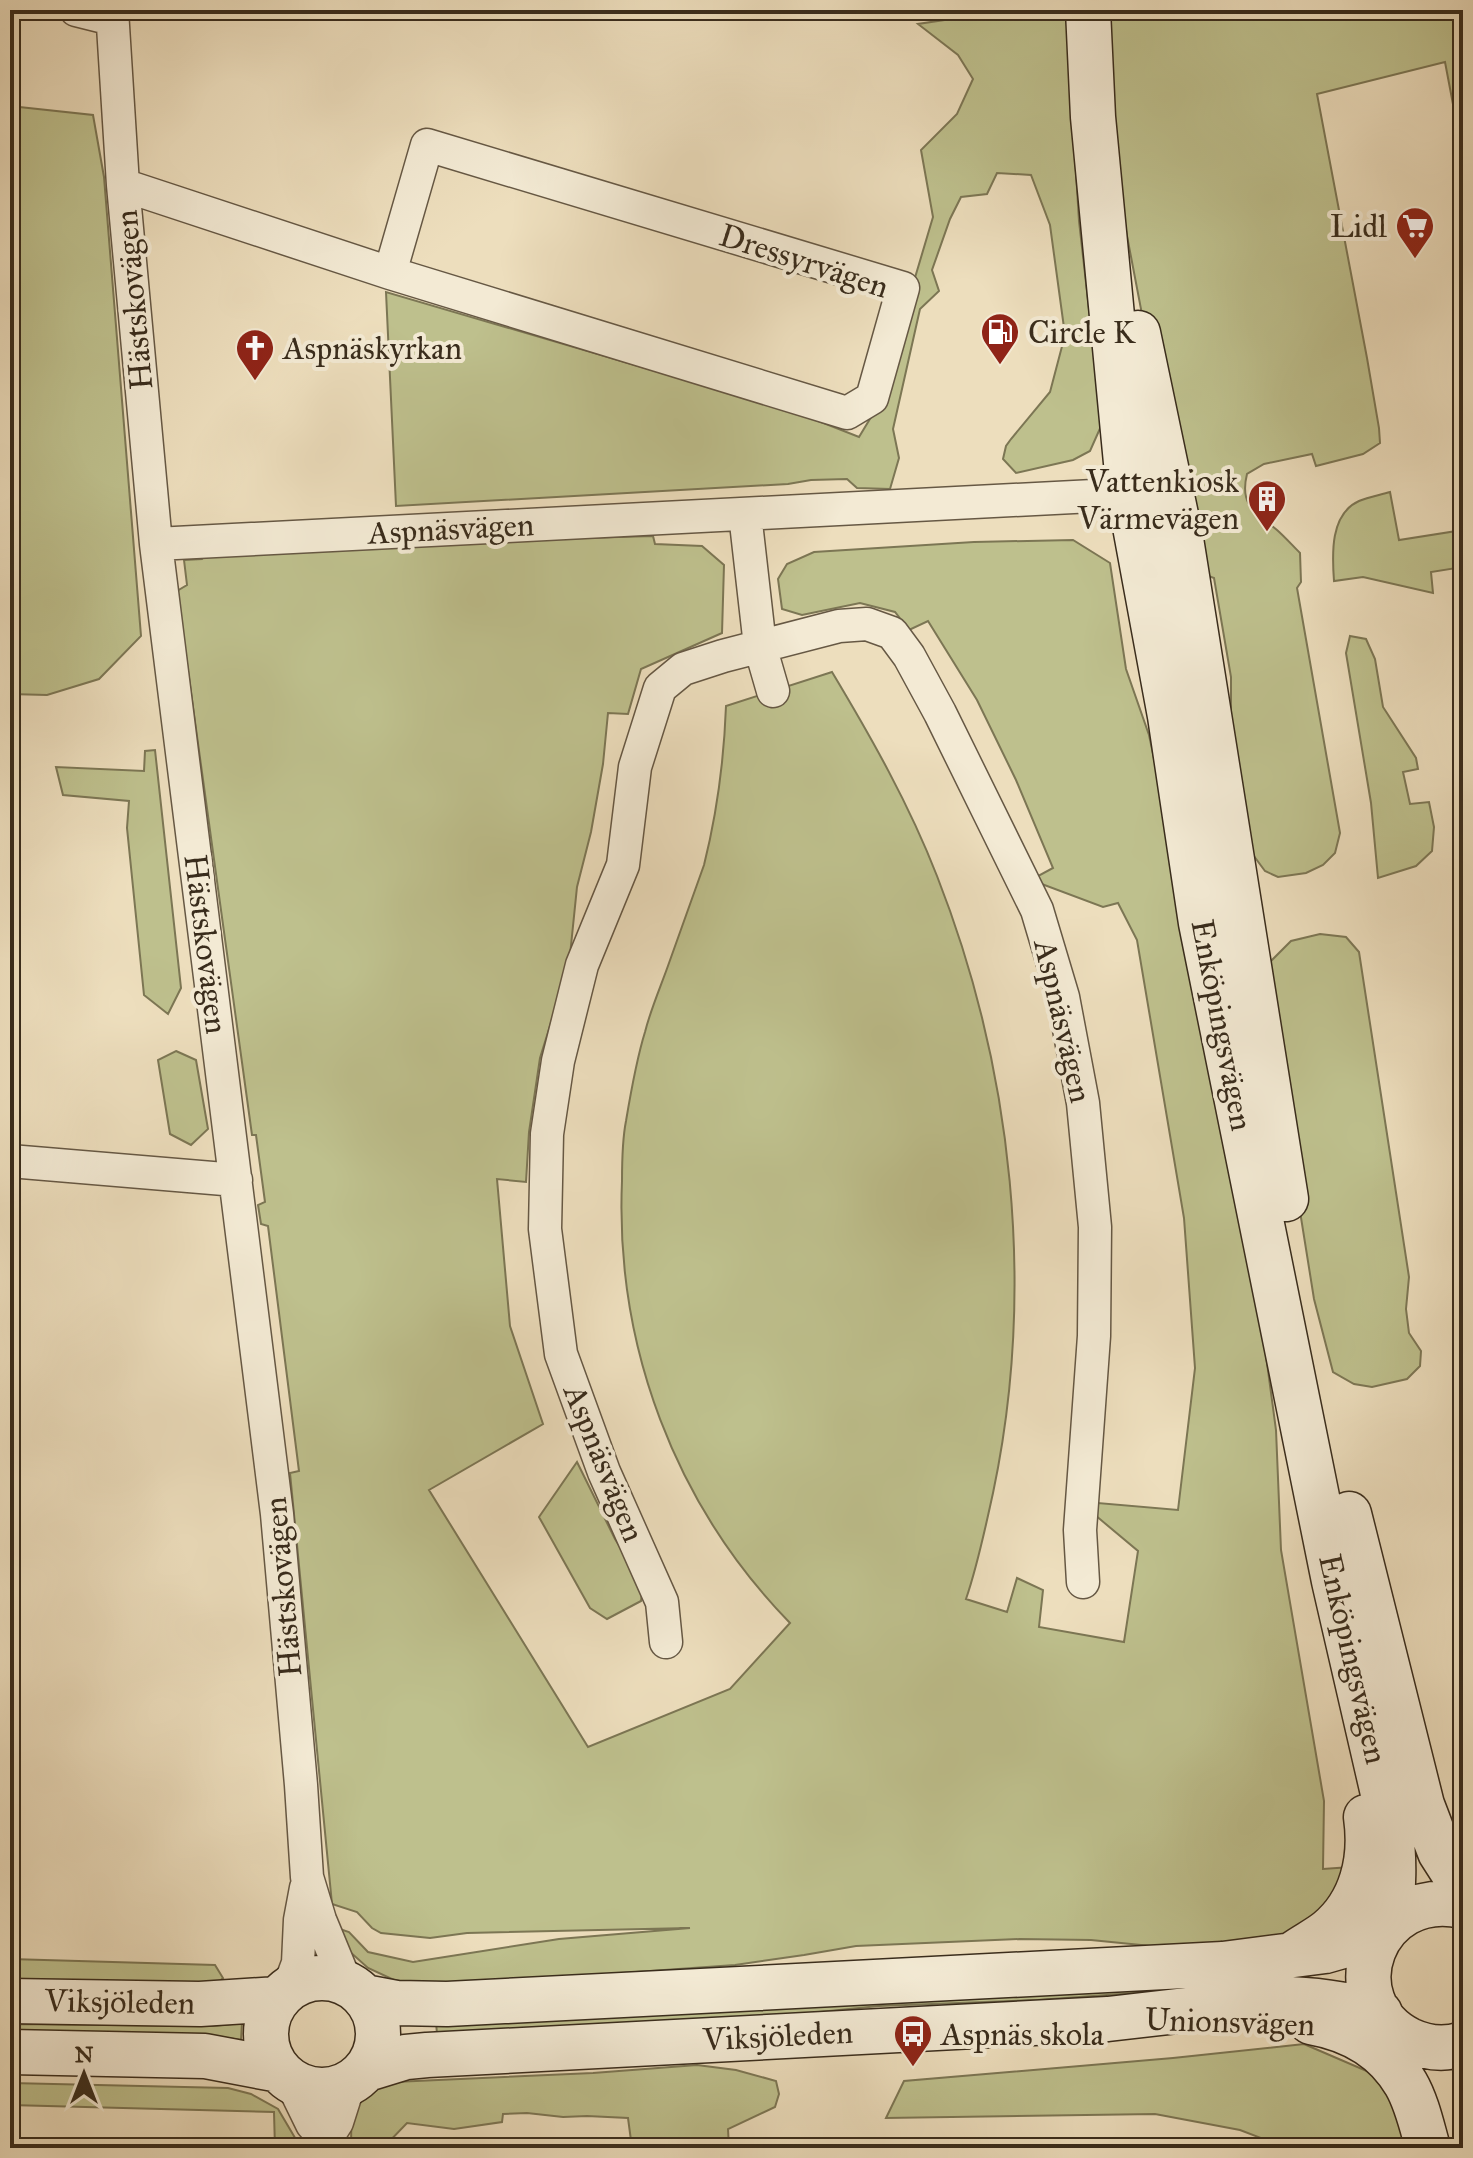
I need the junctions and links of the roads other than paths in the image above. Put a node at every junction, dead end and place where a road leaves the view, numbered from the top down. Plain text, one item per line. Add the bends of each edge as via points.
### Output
1 (76, 10) edge
2 (1088, 10) edge
3 (112, 15) edge
4 (123, 185) junction
5 (390, 273) junction
6 (1150, 493) junction
7 (745, 514) junction
8 (156, 544) junction
9 (760, 646) junction
10 (773, 691) dead end
11 (10, 1161) edge
12 (236, 1180) junction
13 (1334, 1581) junction
14 (1083, 1582) dead end
15 (666, 1642) dead end
16 (307, 1877) junction
17 (1463, 1888) edge
18 (1463, 1906) edge
19 (1385, 1930) junction
20 (1288, 1957) junction
21 (356, 1990) junction
22 (283, 1994) junction
23 (10, 2001) edge
24 (1380, 2013) junction
25 (1108, 2019) junction
26 (1444, 2045) edge
27 (10, 2052) edge
28 (285, 2076) junction
29 (358, 2077) junction
30 (326, 2144) edge
31 (1428, 2148) edge
32 (1451, 2148) edge

1 - 3 street
2 - 6 street, Enköpingsvägen via 1093,117
3 - 4 street, Hästskovägen
4 - 5 street, Dressyrvägen
4 - 8 street, Hästskovägen
5 - 5 street, Dressyrvägen via 847,413 872,398 903,288 427,145
6 - 7 street, Aspnäsvägen
6 - 13 street, Enköpingsvägen via 1170,716 1201,923
6 - 17 street, Enköpingsvägen via 1181,539 1307,1334 1422,1805 1440,1852
7 - 8 street, Aspnäsvägen
7 - 9 street
8 - 12 street, Hästskovägen
9 - 10 street
9 - 14 street, Aspnäsvägen via 839,626 867,624 892,633 940,713 1037,910 1063,997 1083,1103 1095,1227 1094,1336 1080,1530
9 - 15 street, Aspnäsvägen via 683,669 660,688 635,767 623,865 582,965 558,1061 547,1134 545,1229 561,1354 604,1472 662,1602
11 - 12 street
12 - 16 street, Hästskovägen via 277,1514
13 - 19 street, Enköpingsvägen via 1390,1824 1394,1880
13 - 20 street, Viksjöleden via 1367,1826 1366,1868 1354,1899 1329,1930
16 - 21 street, Hästskovägen via 320,1920
16 - 22 street, Hästskovägen via 298,1963
18 - 19 street, Viksjöleden via 1417,1906
19 - 20 street, Viksjöleden via 1325,1951
19 - 24 street, Enköpingsvägen via 1372,1954 1369,1974
20 - 21 street, Viksjöleden via 447,2004 397,2003
21 - 22 street via 326,1978 306,1980
21 - 29 street via 378,2025 374,2056
22 - 23 street, Viksjöleden via 200,2004
22 - 28 street via 270,2013 266,2043
24 - 25 street, Viksjöleden via 1336,2002 1281,1999
24 - 26 street via 1399,2034
25 - 29 street, Viksjöleden via 427,2055 406,2057
25 - 31 street, Unionsvägen via 1281,2020 1332,2026 1377,2048 1393,2065 1407,2085
26 - 32 street
27 - 28 street, Viksjöleden via 205,2056
28 - 29 street via 307,2088 328,2090
28 - 30 street
29 - 30 street

